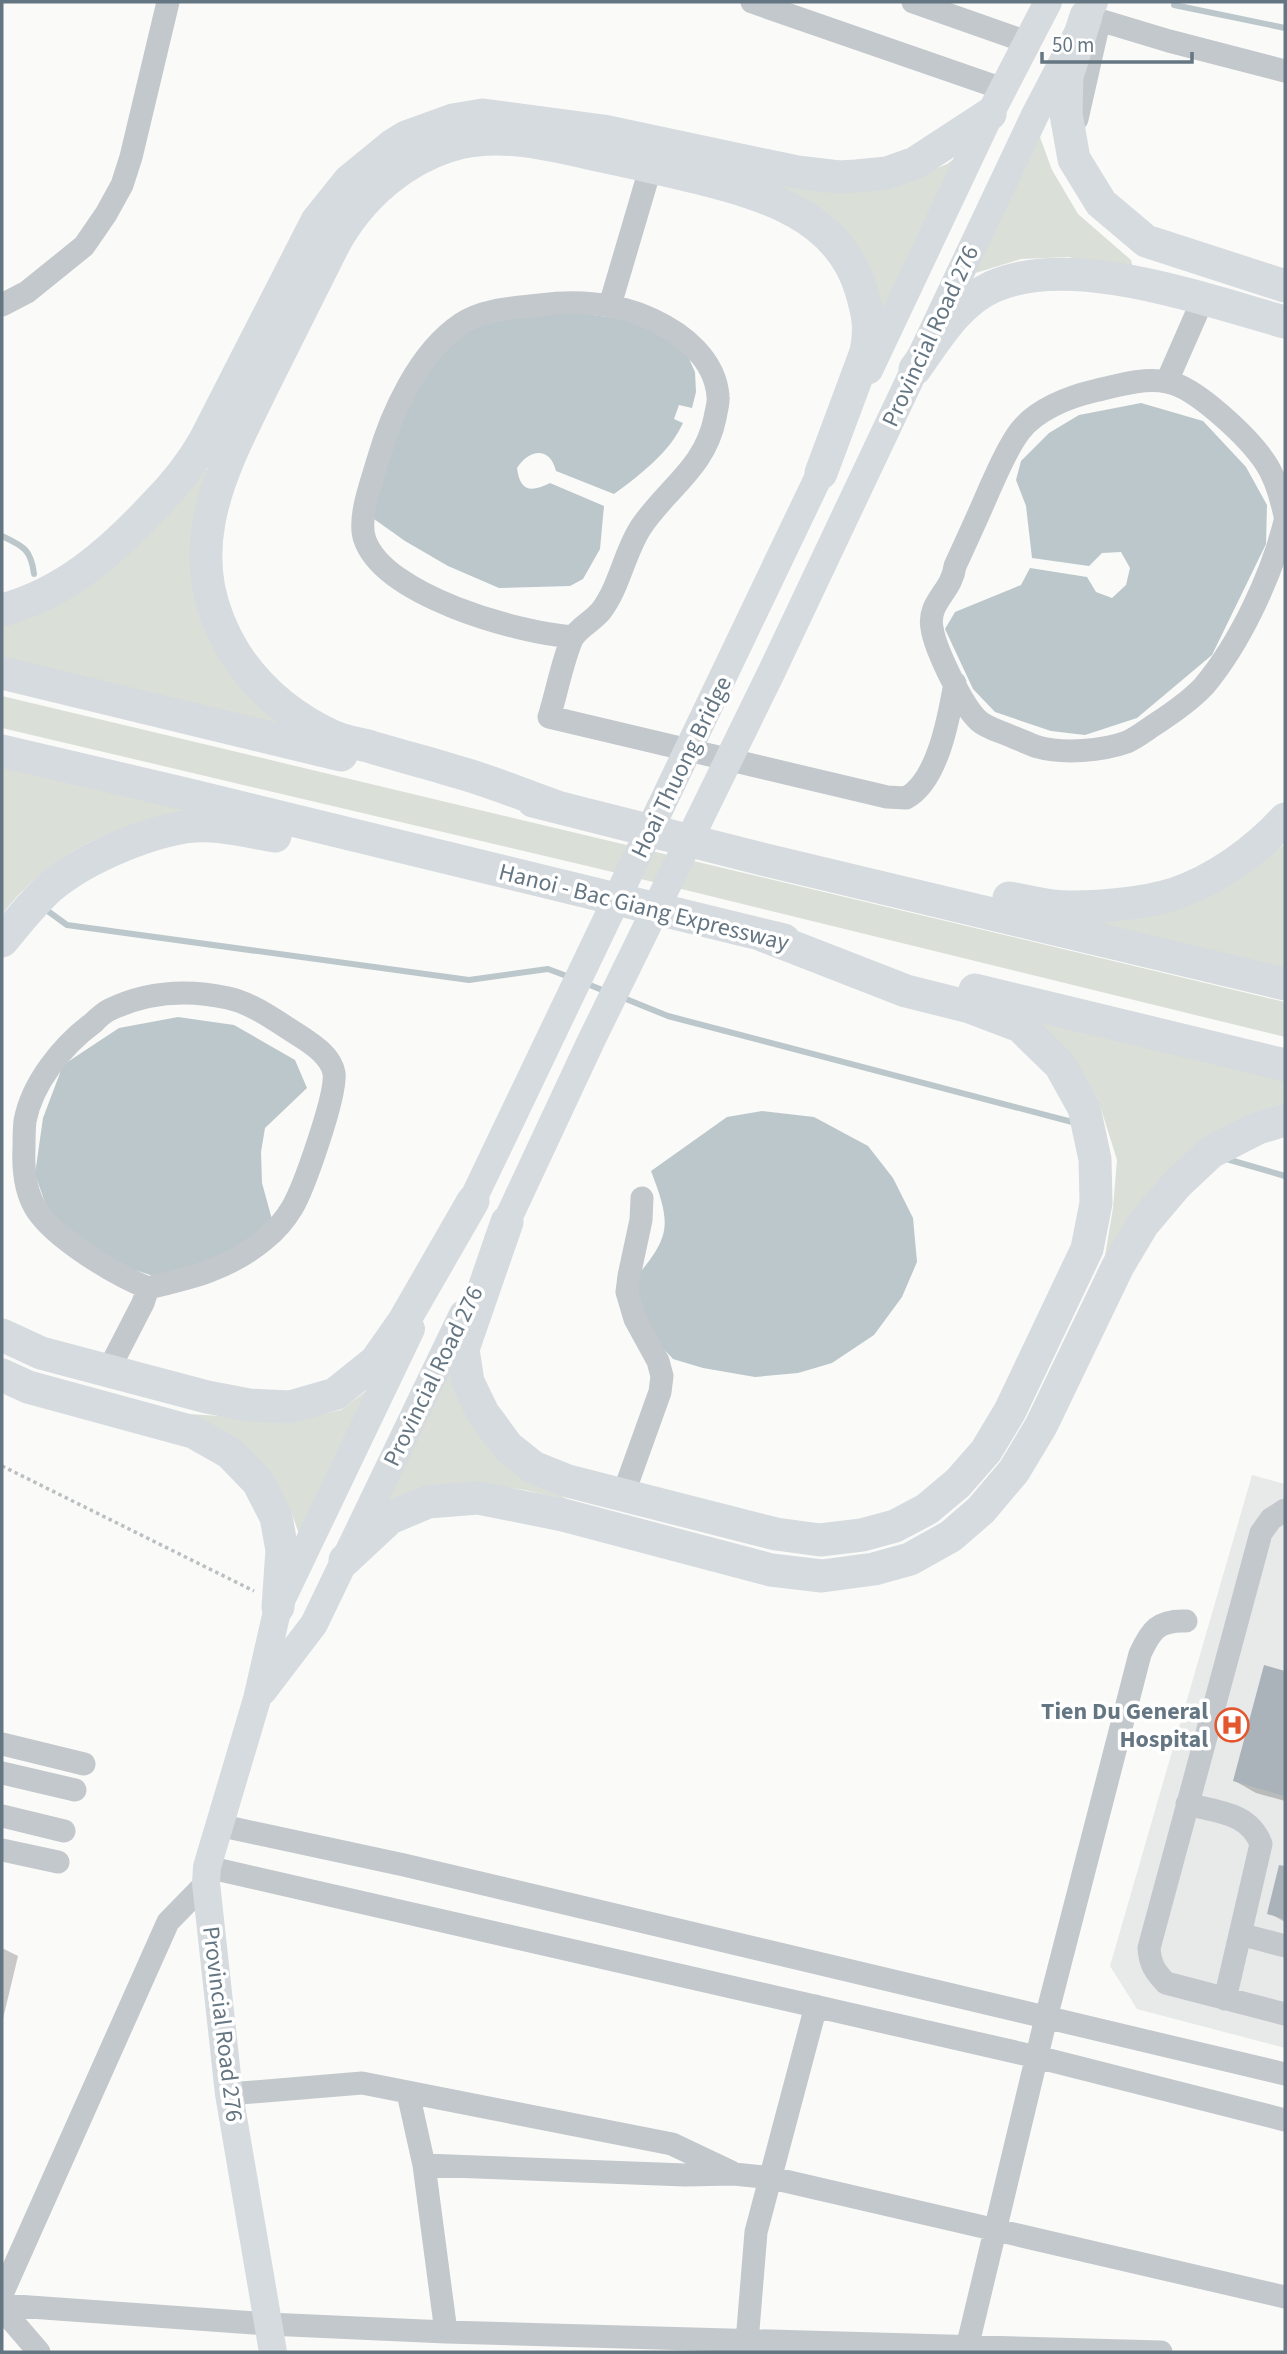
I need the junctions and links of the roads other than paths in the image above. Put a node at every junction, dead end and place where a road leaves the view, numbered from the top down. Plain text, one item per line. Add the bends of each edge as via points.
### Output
1 (168, 2) edge
2 (754, 2) edge
3 (913, 2) edge
4 (1048, 2) edge
5 (1093, 13) edge
6 (1027, 42) junction
7 (1285, 71) edge
8 (997, 101) junction
9 (1035, 115) junction
10 (651, 166) junction
11 (1285, 274) edge
12 (1285, 286) edge
13 (1202, 299) junction
14 (2, 305) edge
15 (610, 305) junction
16 (1285, 322) edge
17 (915, 369) junction
18 (1167, 382) junction
19 (821, 473) junction
20 (1285, 518) edge
21 (2, 610) edge
22 (573, 637) junction
23 (734, 656) joint
24 (2, 673) edge
25 (771, 673) joint
26 (955, 683) junction
27 (2, 751) edge
28 (555, 806) junction
29 (1285, 819) edge
30 (766, 860) junction
31 (484, 868) junction
32 (762, 935) junction
33 (2, 941) edge
34 (1285, 984) edge
35 (555, 1030) joint
36 (591, 1041) joint
37 (1285, 1065) edge
38 (1285, 1120) edge
39 (642, 1198) dead end
40 (472, 1200) junction
41 (507, 1222) junction
42 (148, 1288) junction
43 (2, 1335) edge
44 (108, 1371) junction
45 (2, 1375) edge
46 (623, 1495) junction
47 (1285, 1510) edge
48 (345, 1560) junction
49 (278, 1605) junction
50 (1186, 1621) dead end
51 (257, 1699) junction
52 (2, 1744) edge
53 (84, 1764) dead end
54 (2, 1773) edge
55 (75, 1790) dead end
56 (1187, 1804) junction
57 (2, 1816) edge
58 (218, 1825) junction
59 (64, 1831) dead end
60 (2, 1850) edge
61 (58, 1862) dead end
62 (206, 1875) junction
63 (1240, 1934) junction
64 (1285, 1946) edge
65 (1225, 1999) junction
66 (816, 2007) junction
67 (1285, 2014) edge
68 (1045, 2018) junction
69 (1037, 2057) junction
70 (1285, 2074) edge
71 (408, 2093) junction
72 (229, 2094) junction
73 (1285, 2120) edge
74 (424, 2165) junction
75 (734, 2174) junction
76 (772, 2178) junction
77 (996, 2230) junction
78 (2, 2294) edge
79 (1285, 2297) edge
80 (2, 2307) edge
81 (268, 2324) junction
82 (446, 2332) junction
83 (741, 2345) edge
84 (967, 2349) edge
85 (39, 2352) edge
86 (273, 2352) edge
87 (1161, 2352) edge

1 - 14 street via 122,185 84,246 27,292
2 - 8 street
3 - 6 street
4 - 6 main road, Provincial Road 276
5 - 7 street via 1169,41
5 - 9 main road, Provincial Road 276
5 - 11 street via 1076,141 1090,176 1117,207 1154,231
5 - 12 highway via 1067,76 1066,114 1074,159 1101,203 1146,241
6 - 8 main road, Provincial Road 276
8 - 9 main road
8 - 19 main road, Provincial Road 276
8 - 21 highway via 915,163 875,175 848,177 797,172 603,131 483,115 406,137 349,181 317,221 218,415 178,482 129,533 72,579
9 - 17 main road, Provincial Road 276
10 - 15 street
10 - 19 highway via 778,201 820,230 852,266 869,315 869,335
10 - 28 highway via 510,139 481,139 426,155 388,178 341,229 241,431 210,513 205,552 218,620 253,679 279,704 335,737 457,771
13 - 16 highway
13 - 17 highway via 1069,273 1026,276 990,288 956,313
13 - 18 street
15 - 22 street via 676,330 698,351 719,397 712,434 692,469 639,529 614,590 600,612
15 - 22 street via 562,303 480,315 438,343 387,428 363,520 364,538 374,556 396,579 513,628
17 - 25 main road, Provincial Road 276
18 - 20 street via 1197,396 1247,440 1266,463 1280,492
18 - 26 street via 1079,394 1045,410 1020,430 996,474 954,577 931,612 939,653
19 - 23 main road, Provincial Road 276
20 - 26 street via 1265,582 1222,661 1177,710 1128,741 1071,750 1039,747 980,722
22 - 26 street via 549,717 898,799 920,788 930,769 949,720
23 - 35 main road, Hoai Thuong Bridge
24 - 28 highway
25 - 36 main road, Hoai Thuong Bridge
27 - 31 highway, Hanoi - Bac Giang Expressway
28 - 30 highway
29 - 30 highway via 1222,871 1174,894 1071,908
30 - 34 highway
31 - 32 highway, Hanoi - Bac Giang Expressway
31 - 33 highway via 209,825 170,830 84,864 50,888
32 - 37 highway, Hanoi - Bac Giang Expressway
32 - 46 highway via 906,991 1020,1026 1060,1065 1084,1108 1096,1159 1097,1203 1087,1249 1010,1411 986,1451 927,1509 895,1526 820,1540 776,1534
35 - 40 main road, Provincial Road 276
36 - 41 main road, Provincial Road 276
38 - 48 highway via 1211,1152 1175,1185 1143,1224 1118,1266 1041,1426 1014,1471 951,1536 910,1559 822,1576 771,1570 478,1498 428,1502 390,1518
39 - 46 street via 627,1292 662,1377
40 - 44 highway via 376,1361 335,1394 290,1407 249,1405
40 - 49 main road, Provincial Road 276
41 - 46 highway via 463,1349 468,1382 508,1447 533,1468
41 - 48 main road, Provincial Road 276
42 - 42 street via 219,1269 280,1225 305,1179 331,1102 334,1074 323,1054 310,1042 231,999 165,992 107,1011 53,1060 25,1120 23,1163 37,1209 67,1241
42 - 44 street
43 - 44 highway via 41,1353
45 - 49 highway via 28,1387 193,1432 230,1453 258,1482 276,1517 282,1550
47 - 56 street via 1261,1533
48 - 51 main road, Provincial Road 276 via 314,1624
49 - 51 main road, Provincial Road 276
50 - 68 street via 1157,1627 1140,1654
51 - 58 main road, Provincial Road 276
52 - 53 street
54 - 55 street
56 - 63 street via 1239,1818 1258,1835 1261,1844
56 - 65 street via 1149,1948 1150,1961 1166,1983
57 - 59 street
58 - 62 main road, Provincial Road 276
58 - 68 street
60 - 61 street
62 - 66 street
62 - 72 main road, Provincial Road 276
62 - 78 street via 168,1922
63 - 64 street
63 - 65 street
65 - 67 street
66 - 69 street
66 - 76 street
68 - 69 street
68 - 70 street
69 - 73 street
69 - 77 street
71 - 72 street via 362,2083
71 - 74 street
71 - 75 street via 672,2144
72 - 81 main road, Provincial Road 276
74 - 75 street
74 - 82 street
75 - 76 street
76 - 77 street
76 - 83 street via 756,2232
77 - 79 street
77 - 84 street
80 - 81 street
80 - 85 street
81 - 82 street
81 - 86 main road, Provincial Road 276
82 - 83 street
83 - 84 street
84 - 87 street

